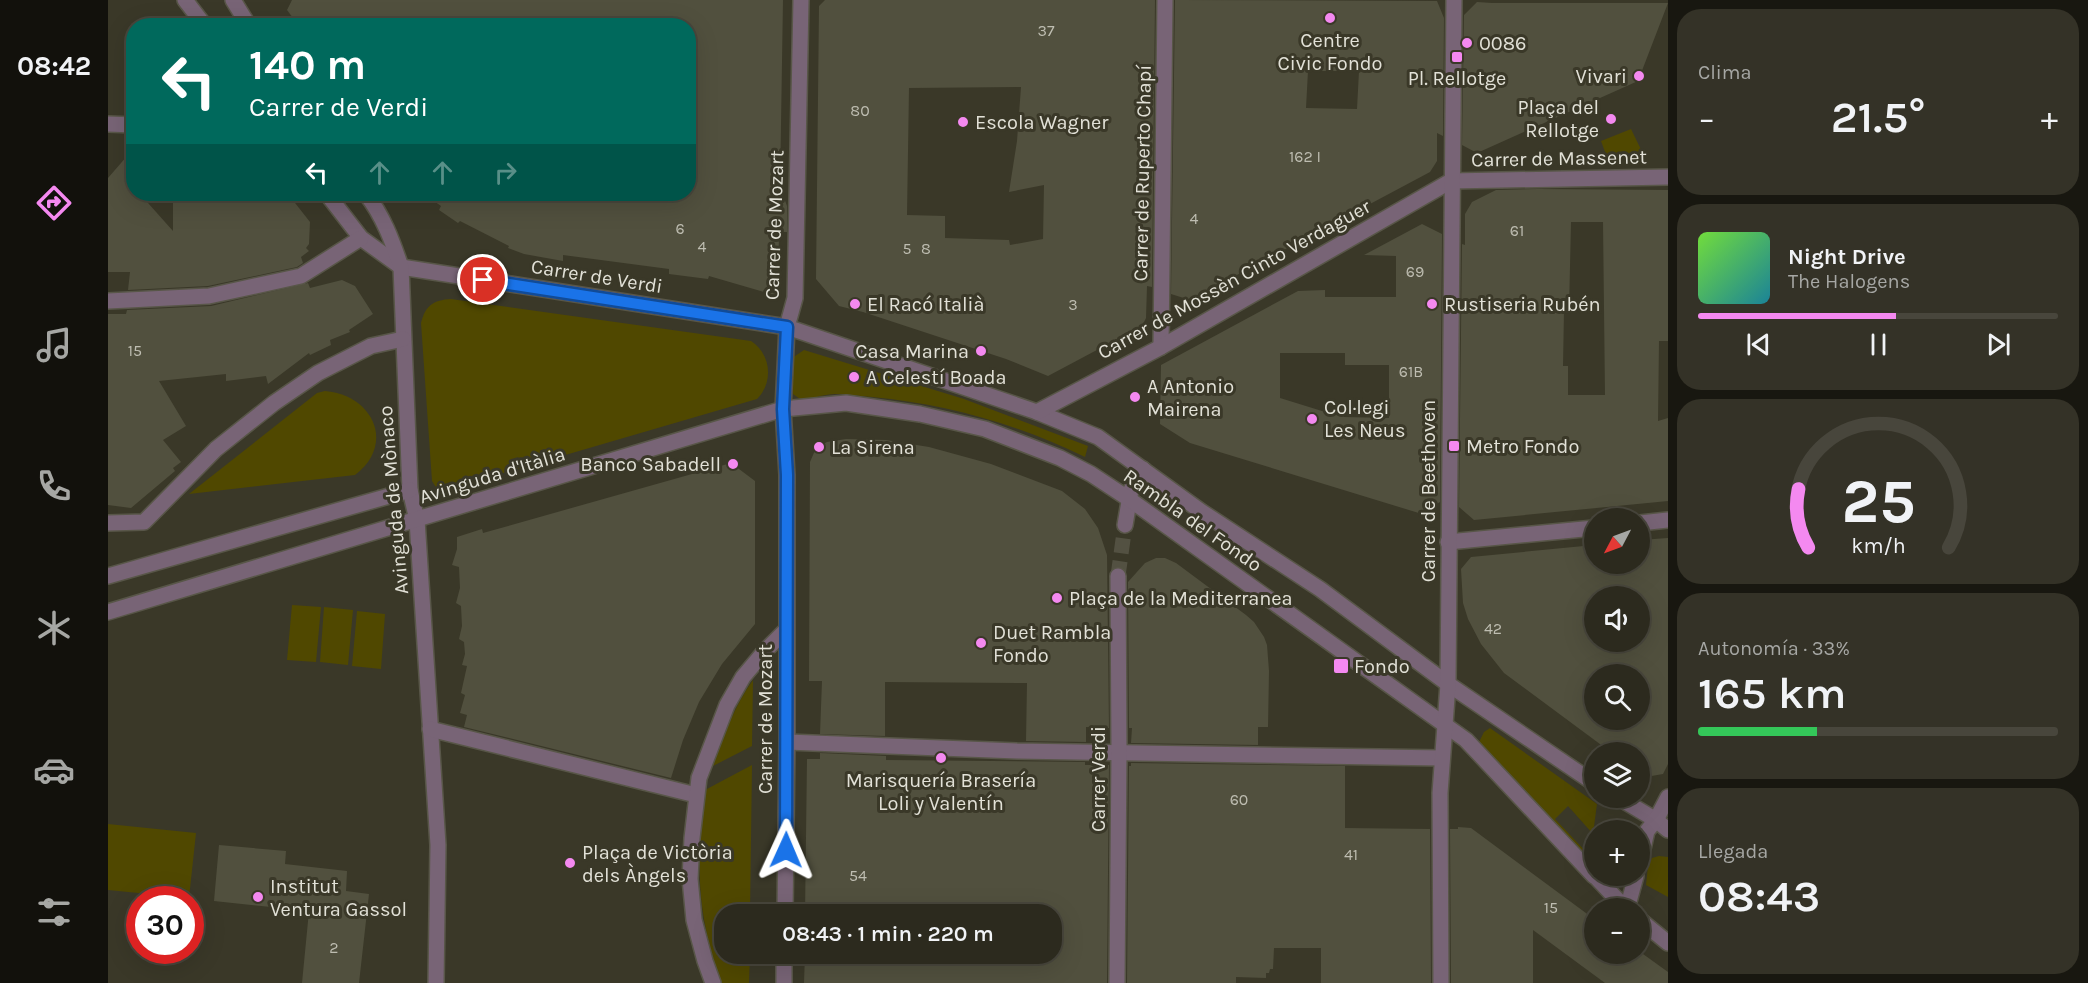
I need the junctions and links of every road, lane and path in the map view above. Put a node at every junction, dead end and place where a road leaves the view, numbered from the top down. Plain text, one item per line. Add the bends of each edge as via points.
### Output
1 (185, 0) edge
2 (233, 0) edge
3 (801, 0) edge
4 (1165, 0) edge
5 (1454, 0) edge
6 (198, 18) edge
7 (244, 18) edge
8 (108, 124) edge
9 (126, 125) edge
10 (1668, 177) edge
11 (1451, 181) junction
12 (332, 201) edge
13 (371, 201) edge
14 (361, 238) junction
15 (401, 267) junction
16 (108, 301) edge
17 (787, 327) junction
18 (403, 339) junction
19 (1161, 347) junction
20 (783, 409) junction
21 (1036, 412) junction
22 (1143, 469) junction
23 (410, 490) junction
24 (1129, 499) junction
25 (417, 520) junction
26 (1668, 520) edge
27 (1650, 522) edge
28 (108, 523) edge
29 (1125, 525) tunnel mouth
30 (1584, 529) edge
31 (1448, 542) junction
32 (108, 576) edge
33 (1119, 576) tunnel mouth
34 (108, 612) edge
35 (786, 630) junction
36 (1448, 684) junction
37 (1445, 725) junction
38 (430, 729) junction
39 (787, 742) junction
40 (1119, 752) junction
41 (1442, 758) junction
42 (1584, 776) edge
43 (696, 795) junction
44 (1668, 796) edge
45 (1636, 808) edge
46 (1656, 820) junction
47 (1650, 827) edge
48 (1668, 831) edge
49 (1584, 864) edge
50 (1605, 886) edge
51 (1616, 898) edge
52 (785, 904) edge
53 (1650, 928) edge
54 (1668, 943) edge
55 (784, 964) edge
56 (436, 983) edge
57 (713, 983) edge
58 (784, 983) edge
59 (1117, 983) edge
60 (1441, 983) edge

1 - 6 street
2 - 7 street
3 - 17 street, Carrer de Mozart via 795,298
4 - 19 street, Carrer de Ruperto Chapí
5 - 11 street, Carrer de Beethoven
8 - 9 street
10 - 11 street, Carrer de Massenet
11 - 19 street, Carrer de Mossèn Cinto Verdaguer
11 - 31 street, Carrer de Beethoven
12 - 14 street
13 - 15 street, Avinguda de Mònaco via 391,235
14 - 15 street
14 - 16 street via 301,276 209,296
15 - 17 street, Carrer de Verdi
15 - 18 street, Avinguda de Mònaco
17 - 20 street, Carrer de Mozart
17 - 21 street, Rambla del Fondo
18 - 23 street, Avinguda de Mònaco
18 - 28 street via 370,346 318,373 274,403 216,449 144,522
19 - 21 street, Carrer de Mossèn Cinto Verdaguer
20 - 24 street, Rambla del Fondo via 846,403 985,429 1060,458
20 - 25 street, Avinguda d'Itàlia
20 - 35 street, Carrer de Mozart via 787,475
21 - 22 street, Rambla del Fondo via 1098,437
22 - 24 street
22 - 36 street, Rambla del Fondo via 1320,589
23 - 25 street, Avinguda de Mònaco
23 - 32 street, Avinguda d'Itàlia
24 - 29 street
24 - 37 street, Rambla del Fondo
25 - 34 street, Avinguda d'Itàlia
25 - 38 street, Avinguda de Mònaco
26 - 27 street
30 - 31 street
31 - 36 street, Carrer de Beethoven
33 - 40 street, Carrer Verdi
35 - 39 street, Carrer de Mozart
35 - 43 street, Carrer de Mozart via 743,677 727,705
36 - 37 street, Carrer de Beethoven
36 - 42 street, Rambla del Fondo
37 - 41 street, Carrer de Beethoven
37 - 49 street, Rambla del Fondo via 1466,740
38 - 43 street
38 - 56 street, Avinguda de Mònaco via 438,845
39 - 40 street
39 - 52 street, Carrer de Mozart
40 - 41 street
40 - 59 street, Carrer Verdi
41 - 60 street, Carrer de Beethoven
43 - 57 street, Carrer de Mozart via 690,879 694,920
44 - 46 street
45 - 46 street
46 - 47 street
46 - 48 street
50 - 51 street, Rambla del Fondo
53 - 54 street
55 - 58 street

